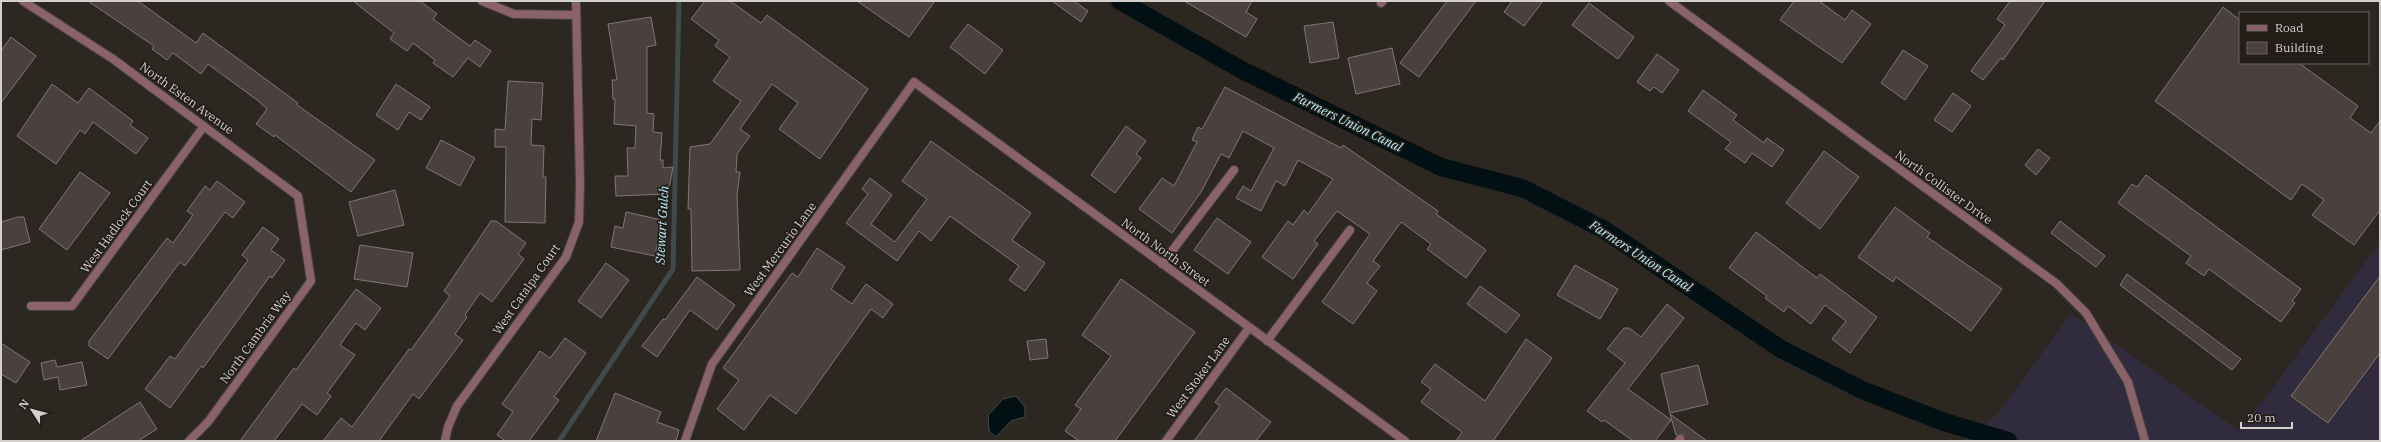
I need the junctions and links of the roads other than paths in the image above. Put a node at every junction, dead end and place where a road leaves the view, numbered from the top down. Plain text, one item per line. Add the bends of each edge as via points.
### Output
1 (23, 1) edge
2 (482, 1) edge
3 (576, 1) edge
4 (1670, 1) edge
5 (576, 15) junction
6 (914, 82) joint
7 (204, 126) junction
8 (1234, 170) dead end
9 (1350, 230) dead end
10 (304, 237) joint
11 (1162, 264) junction
12 (31, 306) dead end
13 (1249, 328) junction
14 (1267, 341) junction
15 (189, 441) edge
16 (445, 441) edge
17 (685, 441) edge
18 (1166, 441) edge
19 (1405, 441) edge
20 (2145, 441) edge

1 - 7 street, North Esten Avenue via 113,59
2 - 5 street via 514,14
3 - 5 street, West Catalpa Court
4 - 20 street, North Collister Drive via 2057,284 2086,313 2128,382
5 - 16 street, West Catalpa Court via 579,222 566,256 457,406
6 - 11 street, North North Street
6 - 17 street, West Mercurio Lane via 712,364
7 - 10 street, North Esten Avenue via 298,196
7 - 12 street, West Hadlock Court via 72,306
8 - 11 street
9 - 14 street
10 - 15 street, North Cambria Way via 311,281 208,422
11 - 13 street, North North Street
13 - 14 street, North North Street
13 - 18 street, West Stoker Lane
14 - 19 street, North North Street

